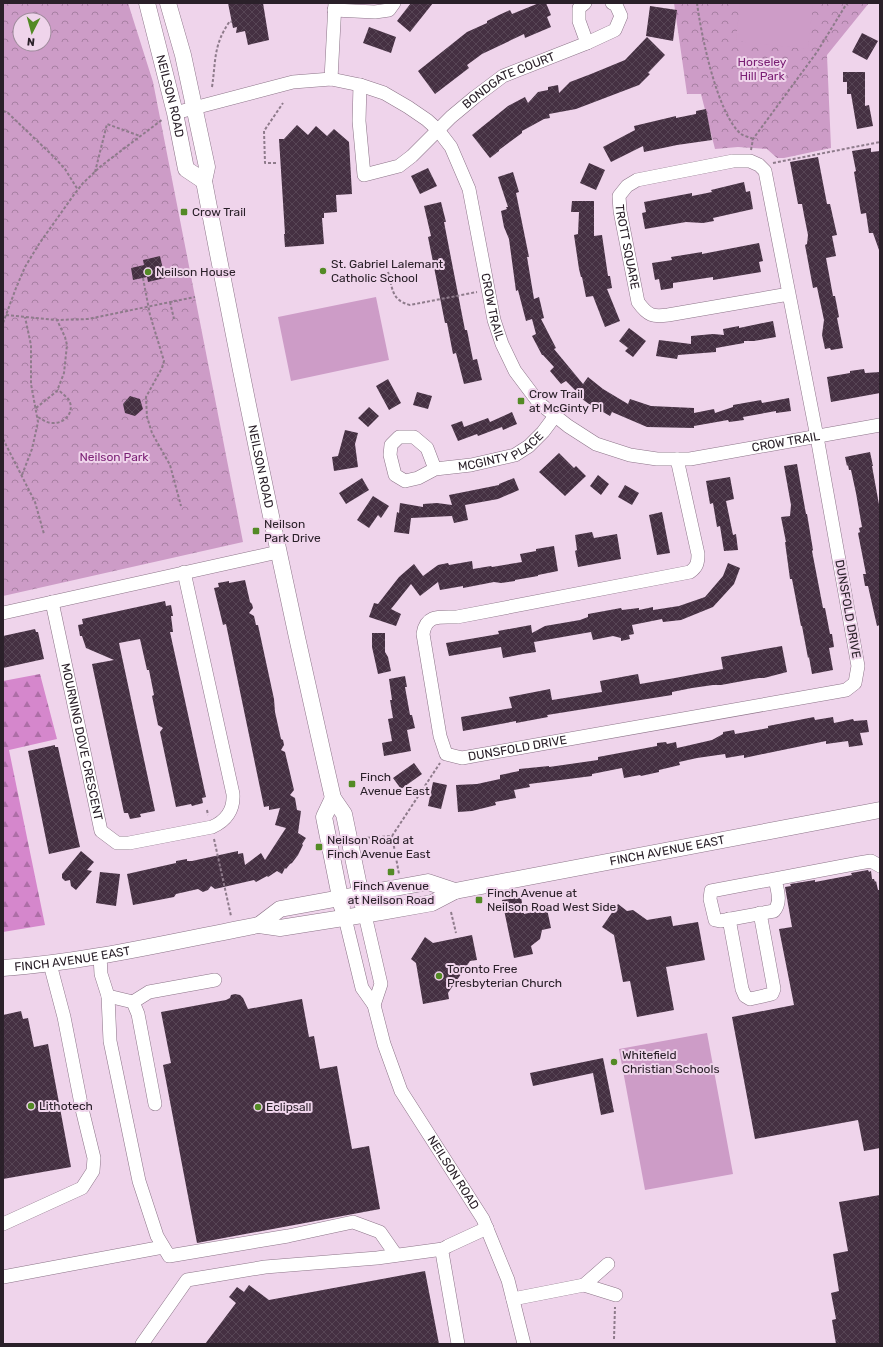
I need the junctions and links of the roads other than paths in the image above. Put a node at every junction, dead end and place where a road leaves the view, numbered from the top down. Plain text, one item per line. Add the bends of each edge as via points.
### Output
1 (147, 3) edge
2 (168, 3) edge
3 (394, 3) edge
4 (585, 3) edge
5 (612, 3) edge
6 (335, 6) edge
7 (587, 43) junction
8 (331, 79) junction
9 (360, 85) junction
10 (195, 108) junction
11 (175, 113) junction
12 (438, 130) junction
13 (204, 181) junction
14 (789, 294) junction
15 (555, 416) junction
16 (880, 425) edge
17 (817, 437) junction
18 (677, 459) junction
19 (435, 469) dead end
20 (278, 552) junction
21 (184, 572) junction
22 (52, 602) junction
23 (3, 613) edge
24 (333, 798) junction
25 (880, 810) edge
26 (880, 866) edge
27 (775, 879) junction
28 (455, 891) junction
29 (361, 894) junction
30 (340, 898) junction
31 (760, 913) junction
32 (365, 915) junction
33 (345, 918) junction
34 (729, 919) junction
35 (259, 924) junction
36 (100, 956) junction
37 (50, 964) junction
38 (3, 968) edge
39 (215, 980) dead end
40 (108, 996) junction
41 (133, 1002) junction
42 (374, 1005) junction
43 (155, 1104) dead end
44 (3, 1224) edge
45 (487, 1228) junction
46 (163, 1247) junction
47 (443, 1249) junction
48 (396, 1255) junction
49 (608, 1264) dead end
50 (3, 1277) edge
51 (584, 1285) junction
52 (616, 1295) road end
53 (513, 1300) junction
54 (142, 1344) edge
55 (458, 1344) edge
56 (524, 1344) edge

1 - 11 main road, NEILSON ROAD
2 - 10 main road, NEILSON ROAD
3 - 6 street via 389,10 375,12
4 - 7 street via 579,8 578,21
5 - 7 street, BONDGATE COURT via 616,5 621,16 615,30
6 - 8 street
7 - 12 street, BONDGATE COURT via 503,76
8 - 9 street, CROW TRAIL
8 - 10 street, CROW TRAIL via 293,82
9 - 12 street, CROW TRAIL via 384,93 408,107
9 - 12 street, BONDGATE COURT via 358,121 364,175 399,166
10 - 11 street, CROW TRAIL
10 - 13 main road, NEILSON ROAD via 207,167
11 - 13 main road, NEILSON ROAD via 186,170
12 - 15 street, CROW TRAIL via 451,147 469,189 494,320 502,344 515,371 539,403
13 - 20 main road, NEILSON ROAD
14 - 14 street, TROTT SQUARE via 766,171 759,165 750,161 733,161 637,180 627,186 619,196 638,302 648,314 656,317
14 - 17 street
15 - 18 street, CROW TRAIL via 596,444 630,455
15 - 19 street, MCGINTY PLACE via 529,446 515,455 471,465
16 - 17 street, CROW TRAIL
17 - 18 street, CROW TRAIL via 690,459
17 - 18 street, DUNSFOLD DRIVE via 858,666 855,683 846,690 462,758 446,754 440,736 423,634 426,623 438,617 457,617 695,569 698,554
20 - 21 street
20 - 24 main road, NEILSON ROAD
21 - 22 street
21 - 22 street, MOURNING DOVE CRESCENT via 233,794 233,803 226,818 212,827 129,843 117,843 101,831
22 - 23 street
24 - 29 main road, NEILSON ROAD via 344,814
24 - 30 main road, NEILSON ROAD via 324,817
25 - 28 main road, FINCH AVENUE EAST
26 - 27 street via 871,861
27 - 31 street via 779,902 777,907 774,911
27 - 34 street via 711,891 710,899 715,920
28 - 29 main road, FINCH AVENUE EAST via 428,882
28 - 32 main road, FINCH AVENUE EAST via 432,903
29 - 30 main road, FINCH AVENUE EAST
29 - 32 main road, NEILSON ROAD
30 - 33 main road, NEILSON ROAD
30 - 35 main road, FINCH AVENUE EAST via 280,909
31 - 34 street
31 - 34 street via 774,989 772,994 750,999 745,996 742,989
32 - 33 main road, FINCH AVENUE EAST
32 - 42 street, NEILSON ROAD via 381,984
33 - 35 main road, FINCH AVENUE EAST via 280,928
33 - 42 street, NEILSON ROAD via 362,988
35 - 36 main road, FINCH AVENUE EAST
36 - 37 main road, FINCH AVENUE EAST
36 - 40 street via 101,974
37 - 38 main road, FINCH AVENUE EAST
37 - 44 street via 94,1158 92,1171 82,1188
39 - 41 street via 149,992
40 - 41 street
40 - 46 street via 110,1041 139,1181
41 - 43 street via 138,1014
42 - 45 street, NEILSON ROAD via 384,1044 401,1091
45 - 47 street
45 - 53 street, NEILSON ROAD via 508,1280
46 - 48 street via 169,1256 354,1222 380,1232
46 - 50 street
47 - 48 street
47 - 55 street via 443,1263
48 - 54 street via 265,1267 187,1280
49 - 51 street
51 - 52 street
51 - 53 street
53 - 56 street, NEILSON ROAD

